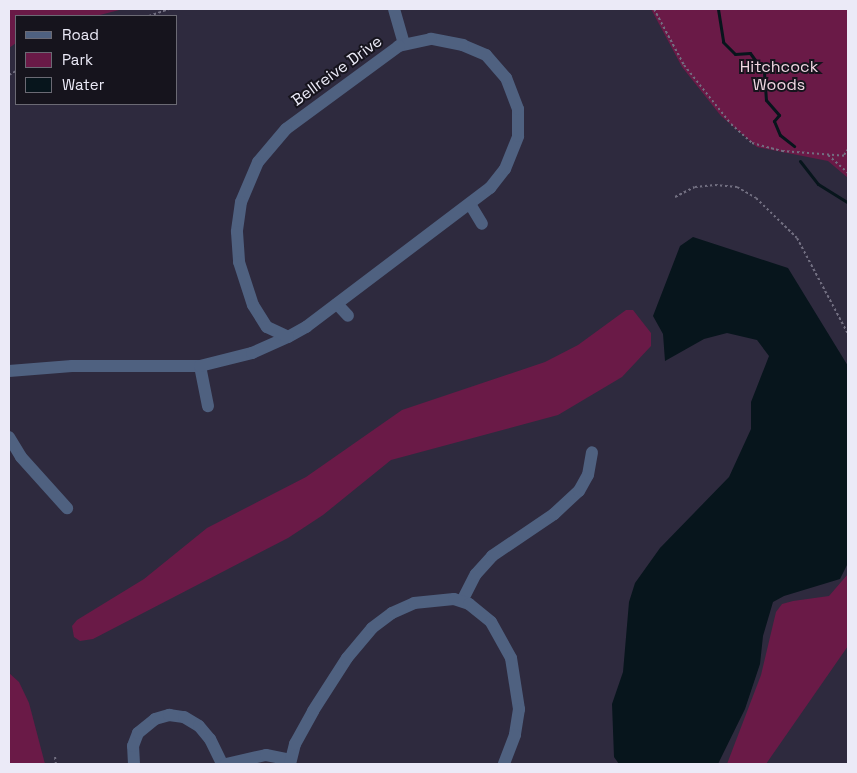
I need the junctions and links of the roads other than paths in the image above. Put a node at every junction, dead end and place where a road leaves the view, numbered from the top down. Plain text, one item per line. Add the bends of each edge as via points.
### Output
1 (394, 9) edge
2 (404, 44) junction
3 (470, 204) junction
4 (482, 224) dead end
5 (337, 304) junction
6 (348, 316) dead end
7 (288, 337) junction
8 (200, 366) junction
9 (9, 371) edge
10 (208, 406) dead end
11 (9, 437) edge
12 (592, 452) dead end
13 (67, 508) dead end
14 (462, 601) junction
15 (290, 762) edge
16 (134, 764) edge
17 (222, 764) edge
18 (226, 764) edge
19 (504, 764) edge

1 - 2 street
2 - 3 street, Bellreive Drive via 431,39 477,50 501,69 516,99 519,119 511,159 490,188
2 - 7 street, Bellreive Drive via 286,129 266,150 245,187 237,232 241,272 253,305 266,327
3 - 4 street
3 - 5 street, Bellreive Drive
5 - 6 street
5 - 7 street, Bellreive Drive
7 - 8 street, Bellreive Drive via 234,359
8 - 9 street, Bellreive Drive via 72,366
8 - 10 street
11 - 13 street via 21,457
12 - 14 street via 588,475 579,491 554,514 492,556 476,574
14 - 15 street via 424,601 382,620 347,658 306,723
14 - 19 street via 491,622 514,669 519,709
15 - 18 street via 266,756
16 - 17 street via 133,746 138,733 155,719 169,715 184,717 199,726 210,739

